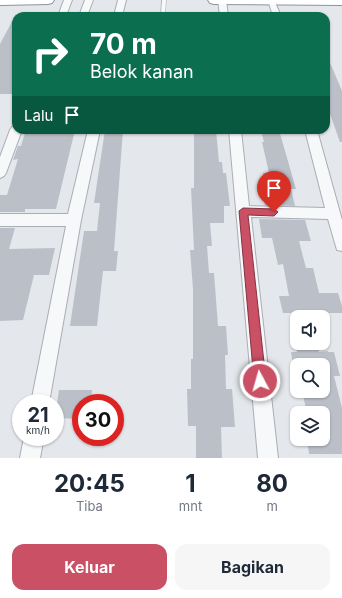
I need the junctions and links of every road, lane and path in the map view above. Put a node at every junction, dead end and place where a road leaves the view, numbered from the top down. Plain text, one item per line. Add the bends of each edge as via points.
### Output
1 (48, 0) edge
2 (68, 0) edge
3 (89, 0) edge
4 (122, 0) edge
5 (164, 0) edge
6 (214, 0) edge
7 (222, 0) edge
8 (254, 0) edge
9 (0, 1) edge
10 (271, 1) edge
11 (342, 1) edge
12 (64, 12) edge
13 (84, 12) edge
14 (119, 12) edge
15 (163, 12) edge
16 (224, 12) edge
17 (275, 12) edge
18 (15, 134) edge
19 (93, 134) edge
20 (235, 134) edge
21 (312, 134) edge
22 (0, 173) edge
23 (243, 211) junction
24 (334, 214) junction
25 (0, 220) edge
26 (74, 220) junction
27 (342, 245) edge
28 (42, 394) edge
29 (32, 446) edge
30 (30, 458) edge
31 (268, 458) edge

1 - 9 highway
2 - 12 street
3 - 13 street
4 - 14 street
5 - 15 lane
6 - 7 highway
7 - 8 highway
7 - 16 street
8 - 10 highway
10 - 11 highway
10 - 17 street
18 - 22 street
19 - 26 street
20 - 23 street
21 - 24 street
23 - 24 street
23 - 31 street
24 - 27 street
25 - 26 street
26 - 28 street
29 - 30 street

